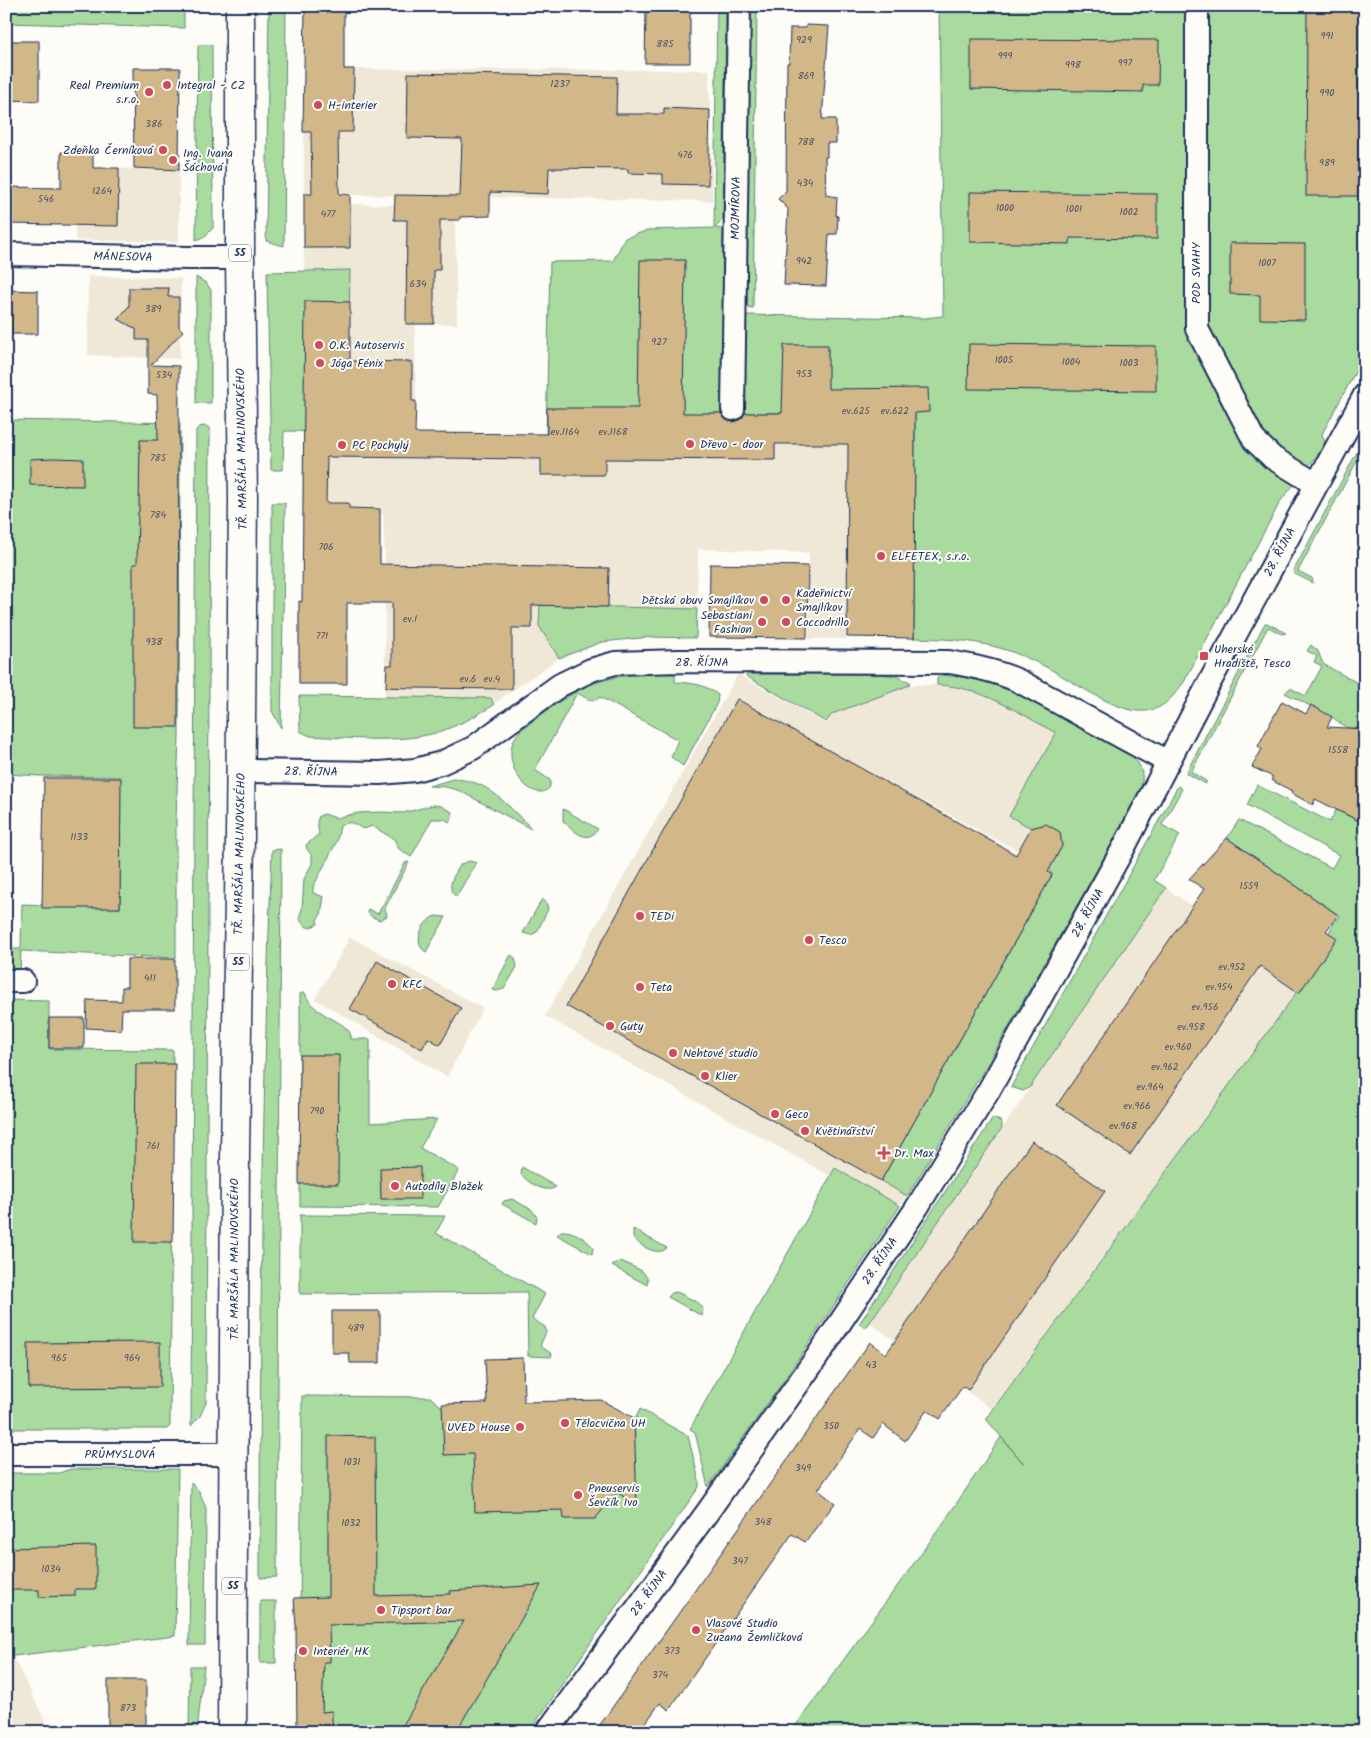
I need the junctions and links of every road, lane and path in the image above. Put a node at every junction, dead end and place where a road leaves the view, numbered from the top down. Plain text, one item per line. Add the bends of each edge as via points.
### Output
1 (240, 6) edge
2 (739, 6) edge
3 (1197, 15) dead end
4 (6, 254) edge
5 (240, 258) junction
6 (1365, 395) edge
7 (733, 409) dead end
8 (1316, 484) junction
9 (1168, 762) junction
10 (241, 771) junction
11 (6, 1454) edge
12 (233, 1454) junction
13 (232, 1732) edge
14 (548, 1732) edge

1 - 5 main road, TŘ. MARŠÁLA MALINOVSKÉHO / 55
2 - 7 street, MOJMÍROVA
3 - 8 street, POD SVAHY via 1197,329 1254,440 1273,458
4 - 5 street, MÁNESOVA
5 - 10 main road, TŘ. MARŠÁLA MALINOVSKÉHO / 55 via 243,499
6 - 8 street, 28. ŘÍJNA
8 - 9 street, 28. ŘÍJNA
9 - 10 street, 28. ŘÍJNA via 1019,681 978,667 940,662 679,661 615,663 591,670 560,685 465,752 441,763 380,773
9 - 14 street, 28. ŘÍJNA via 1119,857 993,1082 916,1209 709,1510
10 - 12 main road, TŘ. MARŠÁLA MALINOVSKÉHO / 55
11 - 12 street, PRŮMYSLOVÁ
12 - 13 main road, TŘ. MARŠÁLA MALINOVSKÉHO / 55

